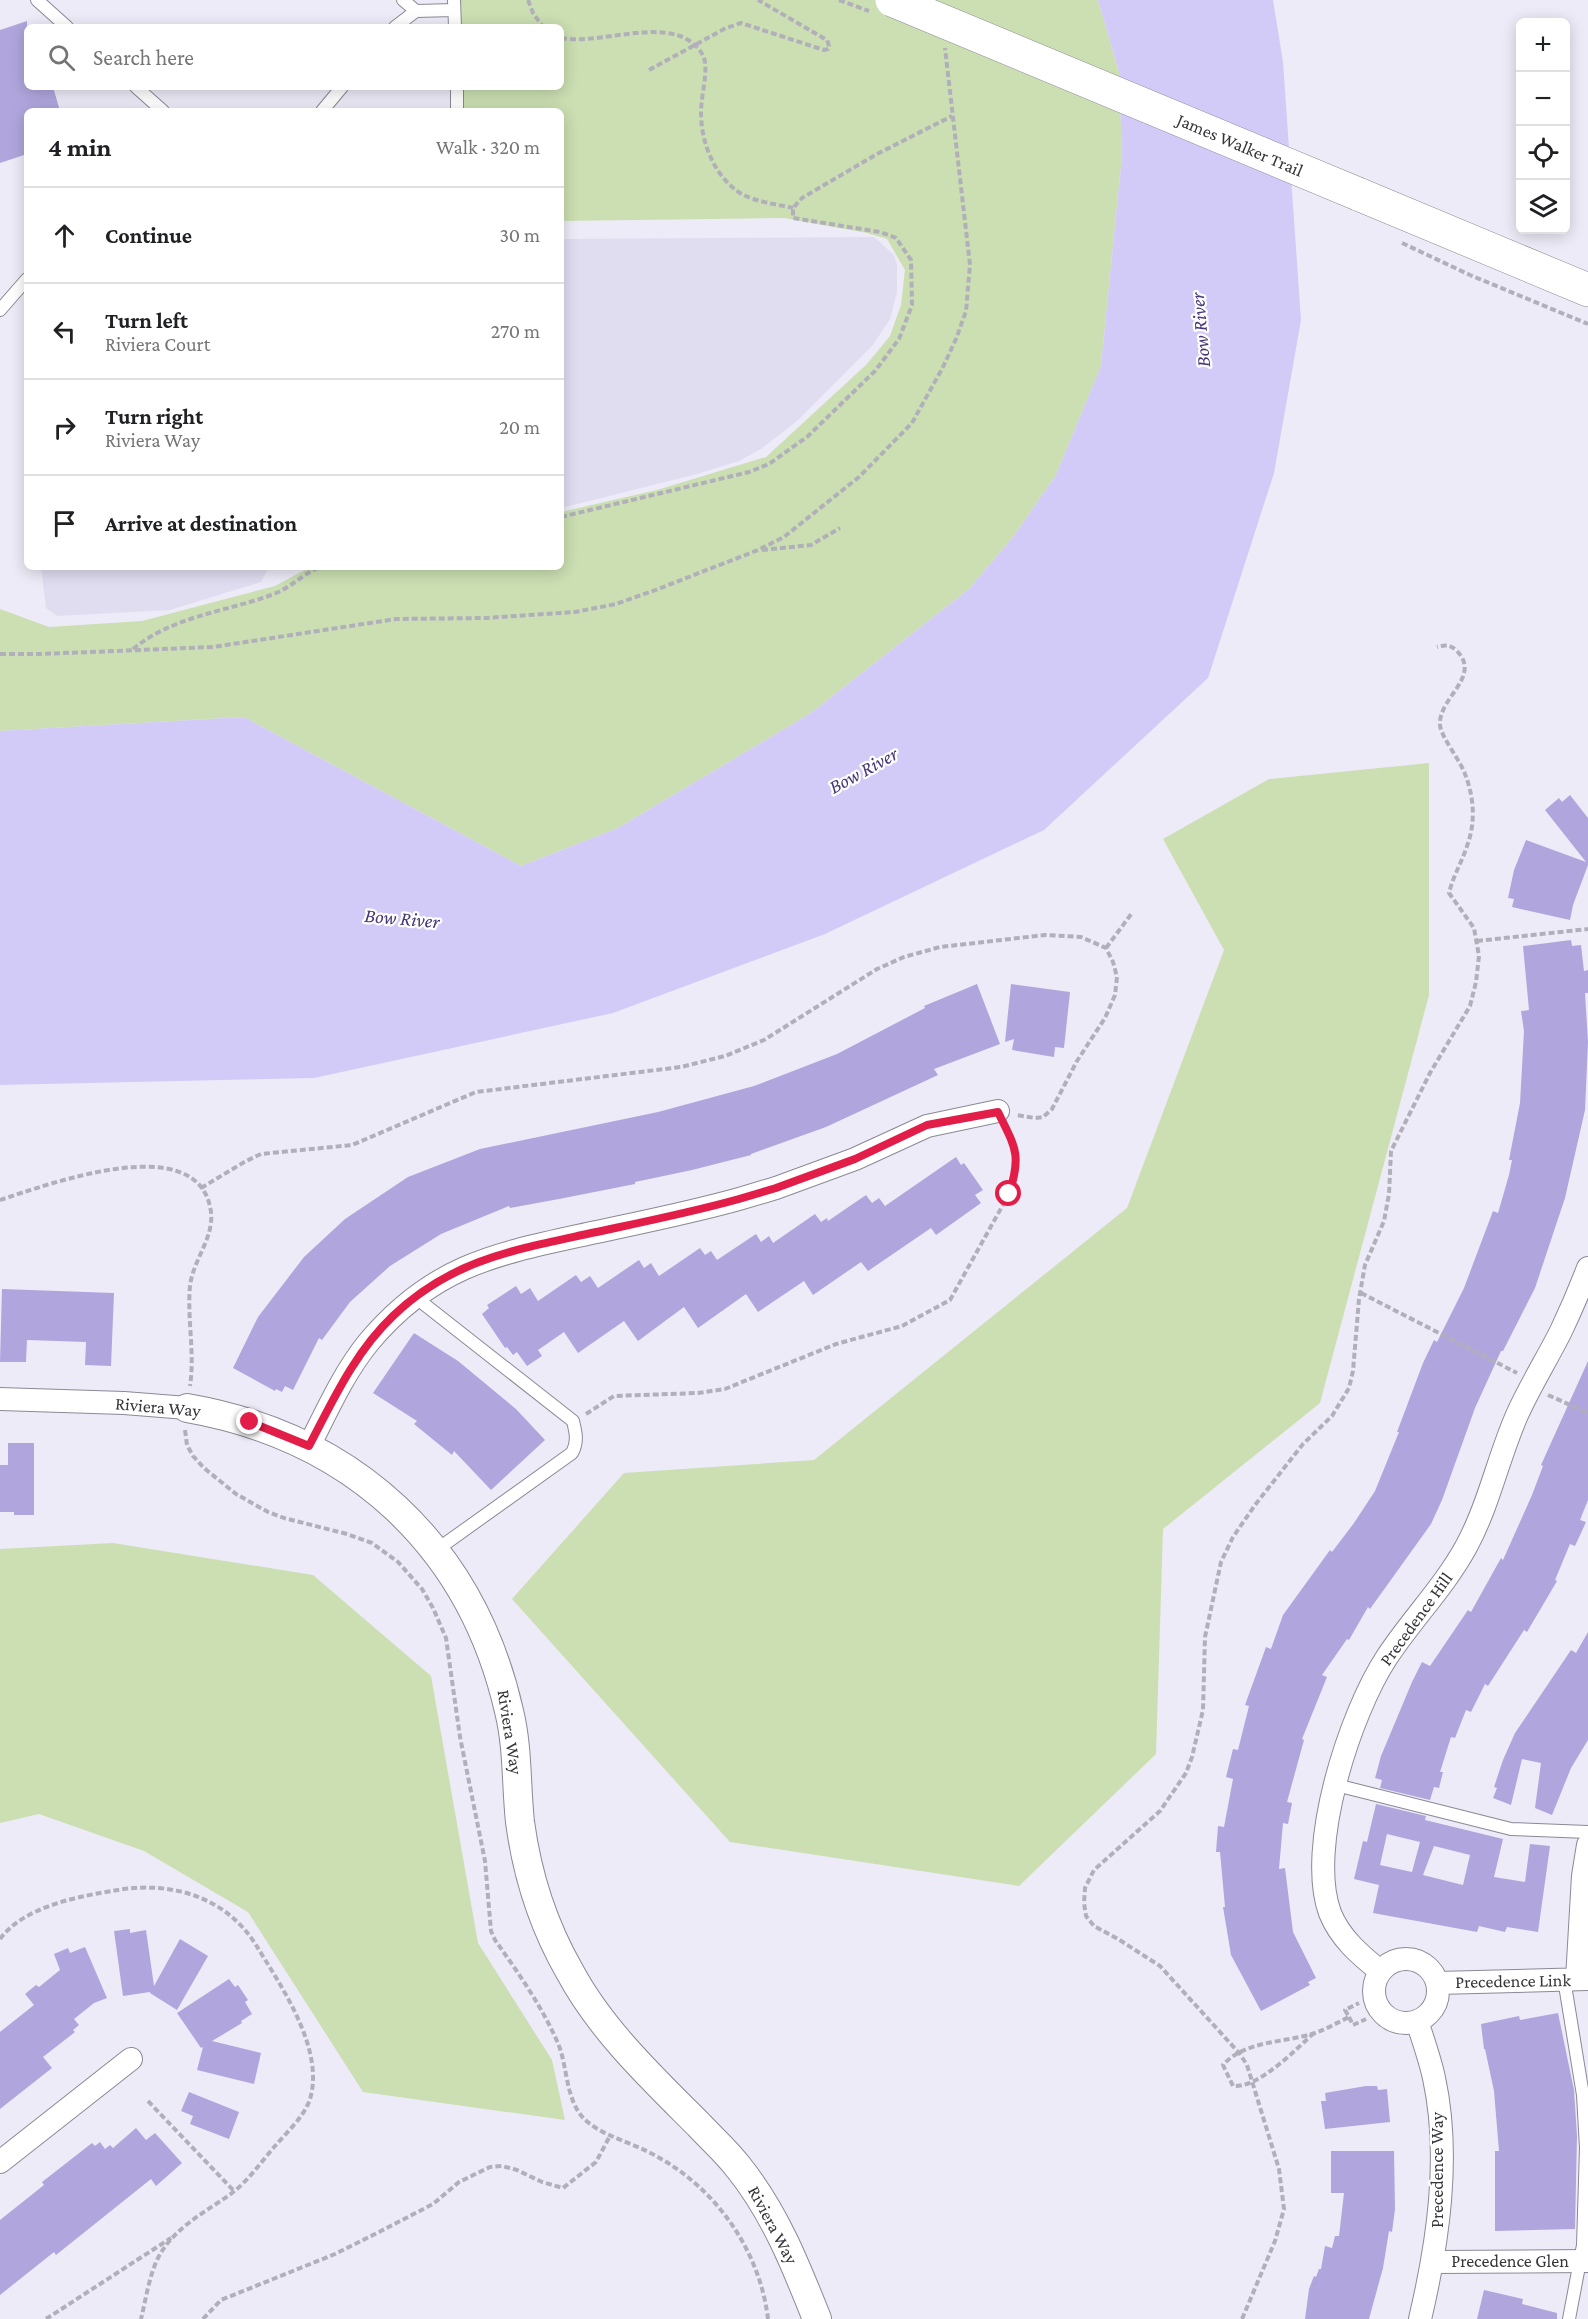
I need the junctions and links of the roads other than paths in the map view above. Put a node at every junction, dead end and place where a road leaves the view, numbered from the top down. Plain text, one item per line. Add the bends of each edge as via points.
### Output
1 (37, 0) edge
2 (403, 0) edge
3 (454, 5) edge
4 (881, 5) edge
5 (416, 11) junction
6 (64, 24) edge
7 (398, 24) edge
8 (455, 24) edge
9 (139, 90) edge
10 (339, 90) edge
11 (457, 90) edge
12 (160, 108) edge
13 (324, 108) edge
14 (457, 108) edge
15 (24, 282) edge
16 (1588, 290) edge
17 (0, 310) edge
18 (998, 1112) road end
19 (1588, 1268) edge
20 (415, 1297) junction
21 (0, 1399) edge
22 (188, 1407) joint
23 (309, 1446) junction
24 (435, 1551) junction
25 (1336, 1785) junction
26 (1588, 1832) edge
27 (1588, 1845) edge
28 (1380, 1971) junction
29 (1576, 1979) edge
30 (1437, 1983) junction
31 (1417, 2021) junction
32 (131, 2059) dead end
33 (1587, 2124) edge
34 (0, 2162) edge
35 (1585, 2261) edge
36 (1432, 2262) junction
37 (817, 2319) edge
38 (1420, 2319) edge
39 (1569, 2319) edge

1 - 6 lane
2 - 5 lane
3 - 5 lane
3 - 8 lane
4 - 16 main road, James Walker Trail, bridge
5 - 7 lane
9 - 12 lane
10 - 13 lane
11 - 14 lane
15 - 17 lane
18 - 20 street via 927,1125 855,1159 739,1199 507,1251 467,1266
19 - 25 street, Precedence Hill via 1516,1417 1476,1528 1444,1582 1375,1677 1354,1723
20 - 23 street via 367,1345
20 - 24 lane via 573,1421 576,1446 572,1453
21 - 22 street, Riviera Way
22 - 23 street, Riviera Way via 250,1422
23 - 24 street, Riviera Way via 387,1499
24 - 37 street, Riviera Way via 472,1606 499,1673 510,1712 527,1860 538,1899 570,1974 627,2051 737,2165 762,2198
25 - 26 lane via 1511,1829
25 - 28 street, Precedence Hill via 1325,1844 1324,1876 1330,1914 1345,1939
27 - 29 street
28 - 30 street via 1407,1958 1426,1966
28 - 31 street via 1373,1990 1379,2010 1396,2022
29 - 30 street, Precedence Link
29 - 33 lane
30 - 31 street via 1432,2010
31 - 36 street, Precedence Way via 1434,2080 1439,2121 1439,2212
32 - 34 street
33 - 35 lane
35 - 36 street, Precedence Glen
35 - 39 lane
36 - 38 street, Precedence Way

